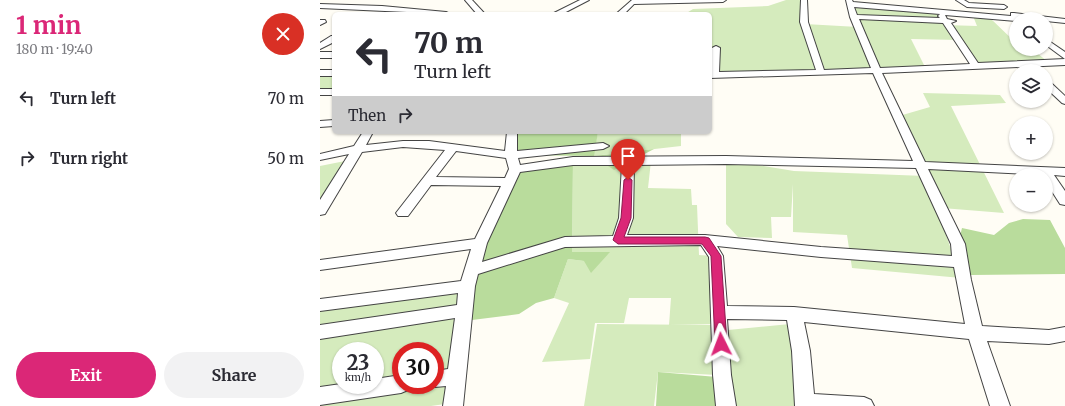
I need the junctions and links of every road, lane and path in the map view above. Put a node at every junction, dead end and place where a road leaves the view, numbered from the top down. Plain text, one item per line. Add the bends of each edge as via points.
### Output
1 (347, 0) edge
2 (468, 0) edge
3 (584, 0) edge
4 (723, 0) edge
5 (804, 0) edge
6 (959, 0) edge
7 (996, 0) edge
8 (849, 2) edge
9 (321, 6) edge
10 (335, 6) junction
11 (1004, 7) junction
12 (421, 12) edge
13 (479, 12) edge
14 (560, 12) edge
15 (622, 12) edge
16 (939, 12) junction
17 (1010, 12) edge
18 (854, 17) junction
19 (1009, 17) edge
20 (1053, 20) edge
21 (945, 21) junction
22 (1065, 21) edge
23 (974, 22) dead end
24 (332, 41) edge
25 (320, 47) edge
26 (1053, 47) edge
27 (716, 48) dead end
28 (320, 56) edge
29 (332, 56) edge
30 (1065, 56) edge
31 (1065, 62) edge
32 (1024, 63) joint
33 (975, 65) junction
34 (877, 70) junction
35 (320, 73) edge
36 (332, 73) edge
37 (821, 73) junction
38 (712, 75) edge
39 (1053, 90) edge
40 (320, 92) edge
41 (332, 92) edge
42 (1065, 101) edge
43 (332, 123) edge
44 (320, 124) edge
45 (367, 134) edge
46 (512, 134) edge
47 (602, 146) dead end
48 (453, 147) junction
49 (357, 149) junction
50 (320, 156) edge
51 (628, 162) junction
52 (920, 165) junction
53 (512, 169) junction
54 (1009, 169) edge
55 (1053, 171) edge
56 (1065, 172) edge
57 (429, 181) junction
58 (1053, 183) edge
59 (324, 199) edge
60 (1065, 200) edge
61 (320, 211) edge
62 (403, 213) dead end
63 (618, 240) junction
64 (705, 240) junction
65 (480, 243) junction
66 (960, 262) junction
67 (320, 266) edge
68 (469, 279) junction
69 (320, 305) edge
70 (464, 310) junction
71 (719, 312) junction
72 (794, 314) junction
73 (320, 332) edge
74 (975, 332) junction
75 (1065, 334) edge
76 (458, 376) junction
77 (444, 378) edge
78 (392, 385) edge
79 (320, 396) edge
80 (805, 404) edge
81 (453, 406) edge
82 (726, 406) edge
83 (864, 406) edge
84 (1000, 406) edge

1 - 10 street
2 - 13 street
3 - 14 street
4 - 15 street via 632,2
5 - 37 street via 804,22
6 - 11 street via 967,5
7 - 11 street
8 - 16 street
8 - 18 street
9 - 10 street
10 - 12 street
11 - 17 street
16 - 19 street
16 - 21 street
18 - 21 street
18 - 34 street
20 - 22 street
21 - 23 street
21 - 33 street
24 - 25 street
26 - 30 street
27 - 38 street
28 - 29 street
31 - 32 street
32 - 33 street
33 - 34 street
34 - 37 street
34 - 52 street
35 - 36 street
37 - 38 street
39 - 42 street
40 - 41 street
43 - 44 street
45 - 49 street
46 - 53 street
47 - 53 street
48 - 49 street via 403,144
48 - 53 street
48 - 57 street
49 - 50 street
49 - 59 street
51 - 52 street via 726,160
51 - 53 street via 573,161
51 - 63 street via 626,218
52 - 54 street
52 - 66 street via 958,244
53 - 57 street
53 - 65 street
55 - 56 street
57 - 62 street
58 - 60 street
59 - 61 street
63 - 64 street
63 - 68 street via 565,242
64 - 66 street
64 - 71 street via 716,256
65 - 67 street
65 - 68 street
66 - 74 street
68 - 69 street
68 - 70 street
70 - 73 street
70 - 76 street
71 - 72 street
71 - 82 street
72 - 74 street
72 - 80 street
74 - 75 street via 1049,337
74 - 84 street
76 - 77 street
76 - 81 street
78 - 79 street
80 - 83 street

